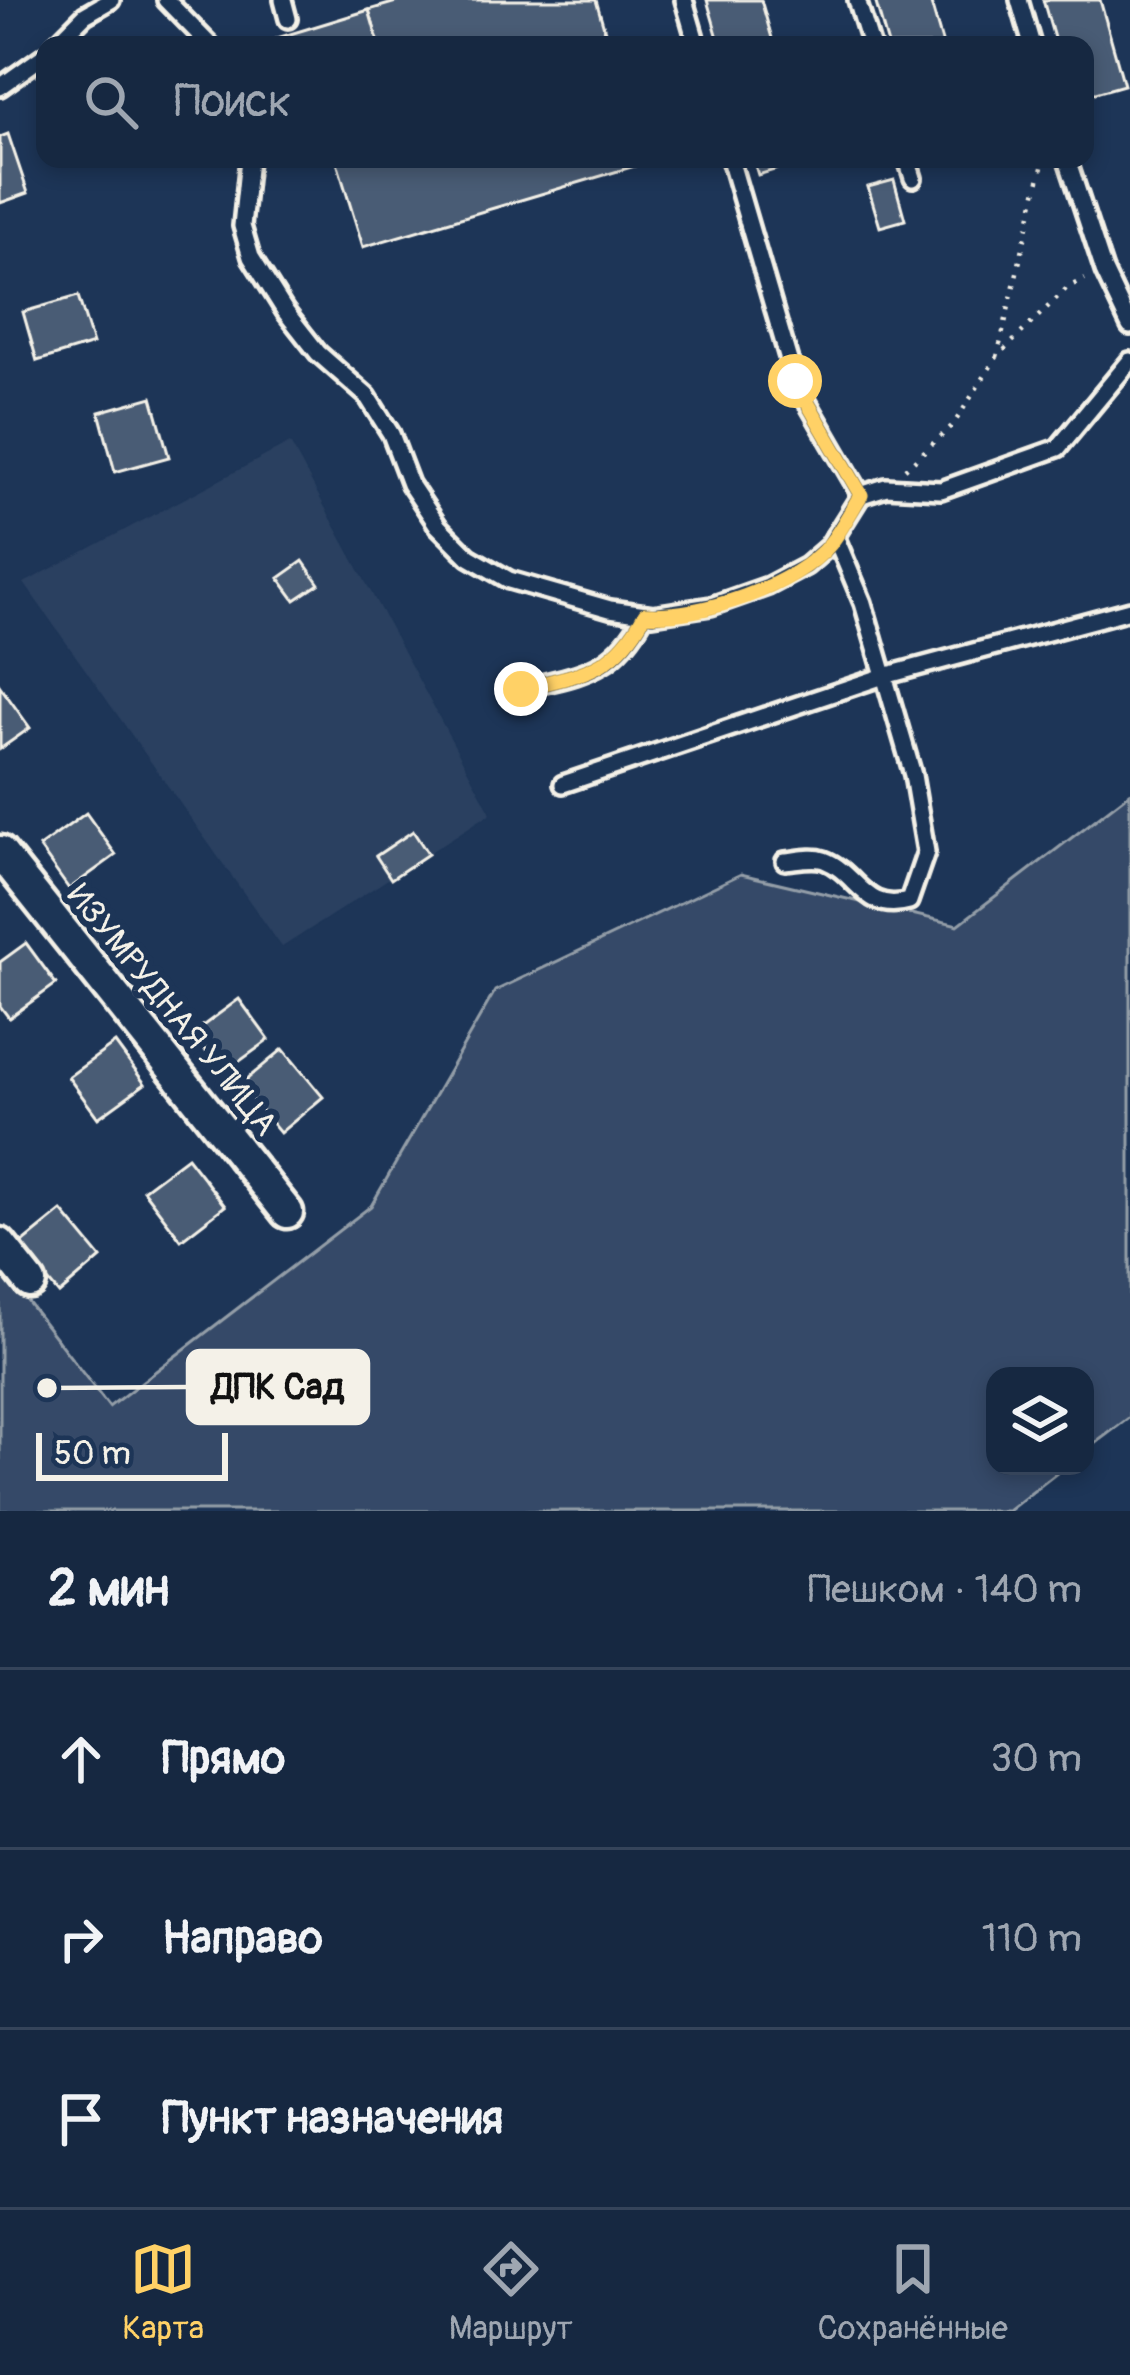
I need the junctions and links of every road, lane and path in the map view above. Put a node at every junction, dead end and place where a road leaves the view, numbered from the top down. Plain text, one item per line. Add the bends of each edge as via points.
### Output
1 (111, 0) edge
2 (166, 0) edge
3 (283, 0) edge
4 (684, 0) edge
5 (857, 0) edge
6 (1019, 0) edge
7 (288, 20) dead end
8 (64, 36) edge
9 (201, 36) edge
10 (694, 36) edge
11 (869, 36) edge
12 (1029, 36) edge
13 (36, 61) edge
14 (0, 86) edge
15 (248, 168) edge
16 (733, 168) edge
17 (910, 168) edge
18 (1042, 168) edge
19 (1070, 168) edge
20 (913, 178) dead end
21 (1104, 271) junction
22 (1130, 326) edge
23 (997, 357) junction
24 (1130, 361) edge
25 (886, 487) junction
26 (861, 495) junction
27 (835, 536) junction
28 (1130, 610) edge
29 (645, 614) junction
30 (884, 676) junction
31 (521, 689) dead end
32 (563, 784) dead end
33 (0, 852) edge
34 (785, 861) dead end
35 (287, 1213) dead end
36 (0, 1244) edge
37 (30, 1282) dead end

1 - 8 lane
2 - 9 lane
3 - 7 lane
4 - 10 lane
5 - 11 lane
6 - 12 lane
13 - 14 lane
15 - 29 lane via 242,226 251,256 318,352 367,396 438,526 508,580
16 - 26 lane via 795,381
17 - 20 lane
18 - 23 path
19 - 21 lane
21 - 22 lane
21 - 23 path via 1068,287
23 - 25 path via 953,424
24 - 25 lane via 1058,448 941,490
25 - 26 lane
26 - 27 lane
27 - 29 lane via 806,566 768,586 711,606
27 - 30 lane
28 - 30 lane
29 - 31 lane via 632,639 599,669
30 - 32 lane
30 - 34 lane via 926,852 909,901 865,897 820,858
33 - 35 street, ИЗУМРУДНАЯ УЛИЦА
36 - 37 street

